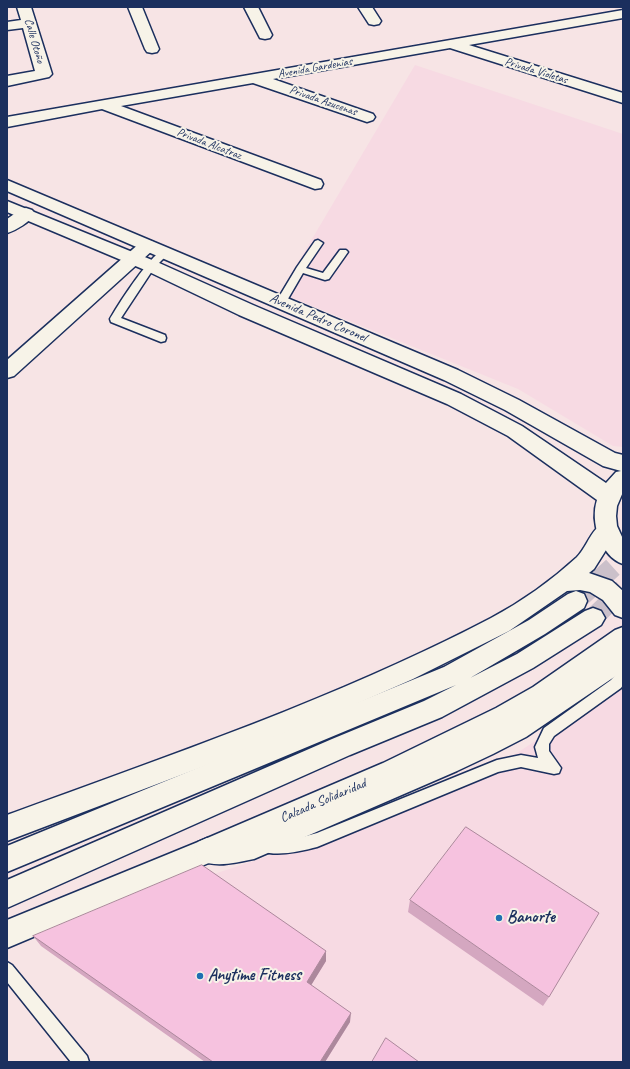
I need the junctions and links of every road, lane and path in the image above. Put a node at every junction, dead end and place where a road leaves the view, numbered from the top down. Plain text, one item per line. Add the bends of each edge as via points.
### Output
1 (24, 7) edge
2 (135, 7) edge
3 (250, 7) edge
4 (365, 7) edge
5 (596, 13) edge
6 (623, 14) edge
7 (374, 21) dead end
8 (29, 23) junction
9 (7, 26) edge
10 (623, 27) edge
11 (265, 35) dead end
12 (450, 44) junction
13 (152, 50) dead end
14 (256, 78) junction
15 (7, 81) edge
16 (623, 98) edge
17 (103, 104) junction
18 (367, 117) dead end
19 (7, 122) edge
20 (315, 184) dead end
21 (7, 186) edge
22 (7, 206) edge
23 (26, 214) junction
24 (7, 227) edge
25 (318, 243) dead end
26 (147, 246) junction
27 (165, 252) junction
28 (343, 252) dead end
29 (133, 259) junction
30 (151, 266) junction
31 (300, 269) junction
32 (281, 302) junction
33 (161, 338) dead end
34 (7, 371) edge
35 (623, 463) edge
36 (623, 478) edge
37 (608, 496) junction
38 (607, 531) junction
39 (623, 555) edge
40 (577, 601) junction
41 (623, 608) edge
42 (623, 637) edge
43 (623, 658) edge
44 (623, 676) edge
45 (7, 828) edge
46 (254, 846) junction
47 (207, 851) junction
48 (7, 859) edge
49 (7, 894) edge
50 (7, 934) edge
51 (7, 970) edge
52 (81, 1062) edge

1 - 8 street, Calle Otoño
2 - 13 street
3 - 11 street
4 - 7 street
5 - 6 street, Avenida Gardenias
5 - 10 street
5 - 12 street, Avenida Gardenias
8 - 9 street
8 - 15 street, Calle Otoño via 44,74
12 - 14 street, Avenida Gardenias
12 - 16 street, Privada Violetas
14 - 17 street, Avenida Gardenias
14 - 18 street, Privada Azucenas
17 - 19 street, Avenida Gardenias
17 - 20 street, Privada Alcatraz
21 - 26 street, Avenida Pedro Coronel
22 - 23 street, Avenida Pedro Coronel
23 - 24 street
23 - 29 street, Avenida Pedro Coronel
25 - 31 lane
26 - 27 street, Avenida Pedro Coronel
26 - 29 street
27 - 30 lane
27 - 32 street, Avenida Pedro Coronel
28 - 31 lane via 325,277
29 - 30 street, Avenida Pedro Coronel
29 - 34 street
30 - 33 lane via 115,319
30 - 37 street, Avenida Pedro Coronel via 246,310 454,399 515,431
31 - 32 lane
32 - 35 street, Avenida Pedro Coronel via 492,394 610,460
36 - 37 street
37 - 38 street via 604,513
38 - 39 street
38 - 40 street via 586,562
40 - 41 street via 576,580 590,582 610,592
40 - 45 street via 501,624 405,672 272,729
40 - 48 street via 453,675
40 - 49 street via 525,661 433,708
42 - 47 street, Calzada Solidaridad via 542,695 505,716 392,771
43 - 46 street via 518,729 433,770
44 - 46 lane via 616,684 549,732 542,743 541,751 554,768 521,761 498,766 316,840 299,845
46 - 47 street via 232,851
47 - 50 street, Calzada Solidaridad
51 - 52 lane

